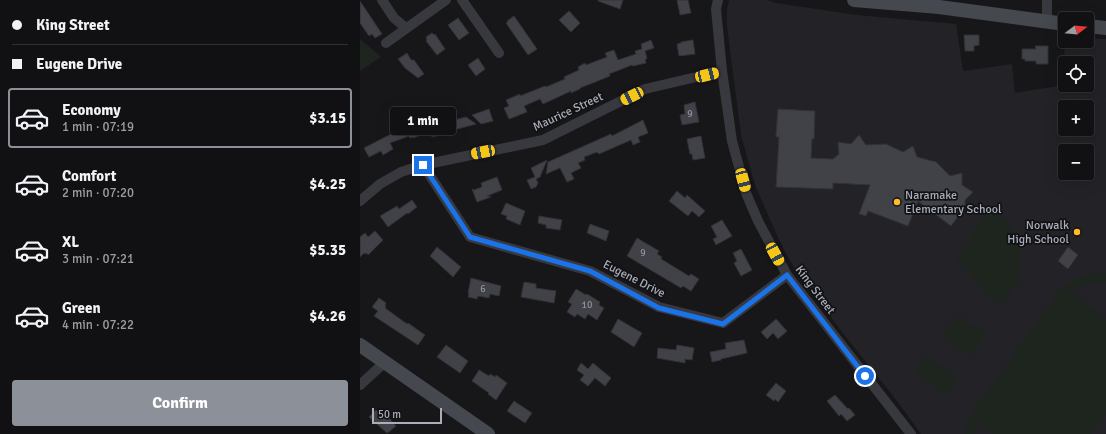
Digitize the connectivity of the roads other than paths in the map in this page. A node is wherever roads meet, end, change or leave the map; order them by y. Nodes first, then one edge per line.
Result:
1 (382, 0) edge
2 (446, 0) edge
3 (462, 0) edge
4 (718, 0) edge
5 (854, 0) edge
6 (1047, 0) edge
7 (1047, 23) junction
8 (1058, 24) edge
9 (1094, 27) edge
10 (406, 28) junction
11 (1106, 28) edge
12 (386, 43) dead end
13 (499, 53) dead end
14 (722, 71) junction
15 (423, 165) junction
16 (360, 201) edge
17 (787, 275) junction
18 (360, 345) edge
19 (385, 362) junction
20 (360, 384) edge
21 (488, 434) edge
22 (911, 434) edge

1 - 10 street
2 - 10 street
3 - 13 street
4 - 14 street, King Street
5 - 7 main road
6 - 7 street
7 - 8 main road
9 - 11 main road
10 - 12 street
14 - 15 street, Maurice Street
14 - 17 street, King Street
15 - 16 street, Maurice Street
15 - 17 street, Eugene Drive
17 - 22 street, King Street
18 - 19 main road
19 - 20 street
19 - 21 main road

